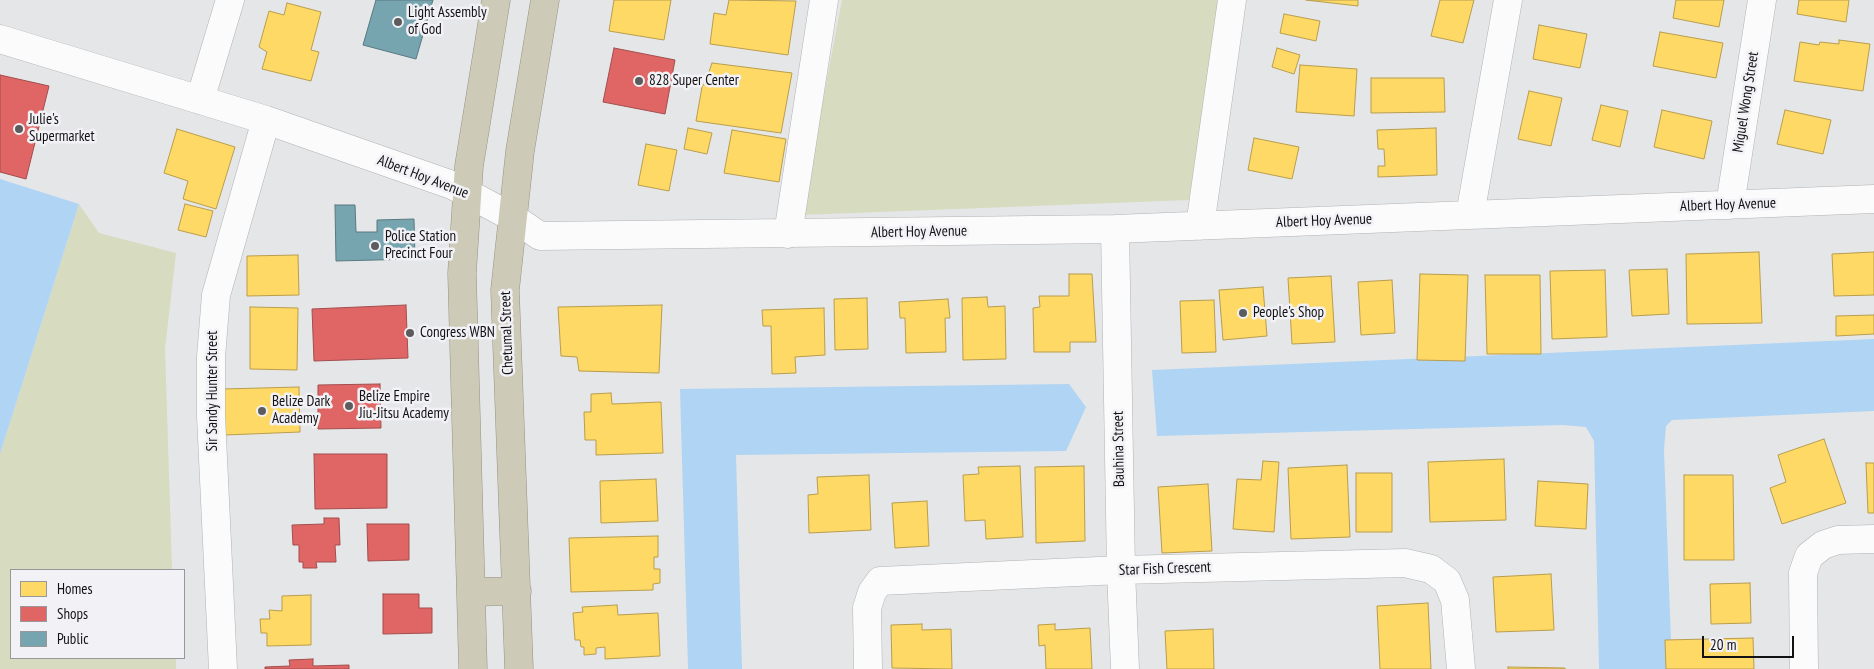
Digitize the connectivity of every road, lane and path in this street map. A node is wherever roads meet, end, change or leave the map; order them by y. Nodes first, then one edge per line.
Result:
1 (230, 0) edge
2 (496, 0) edge
3 (545, 0) edge
4 (824, 0) edge
5 (1232, 0) edge
6 (1508, 0) edge
7 (1762, 0) edge
8 (0, 39) edge
9 (200, 100) junction
10 (266, 120) junction
11 (468, 194) junction
12 (1874, 200) edge
13 (1730, 205) junction
14 (1470, 215) junction
15 (512, 217) junction
16 (1200, 226) junction
17 (1115, 229) junction
18 (788, 234) junction
19 (1874, 539) edge
20 (1121, 570) junction
21 (517, 590) junction
22 (471, 592) junction
23 (223, 669) edge
24 (473, 669) edge
25 (519, 669) edge
26 (868, 669) edge
27 (1125, 669) edge
28 (1461, 669) edge
29 (1804, 669) edge

1 - 9 street
2 - 11 highway
3 - 15 highway, Chetumal Street
4 - 18 street
5 - 16 street
6 - 14 street
7 - 13 street, Miguel Wong Street
8 - 9 street, Albert Hoy Avenue
9 - 10 street, Albert Hoy Avenue
10 - 11 street, Albert Hoy Avenue
10 - 23 street, Sir Sandy Hunter Street
11 - 15 street, Albert Hoy Avenue
11 - 22 highway
12 - 13 street, Albert Hoy Avenue
13 - 14 street, Albert Hoy Avenue
14 - 16 street, Albert Hoy Avenue
15 - 18 street, Albert Hoy Avenue
15 - 21 highway, Chetumal Street
16 - 17 street, Albert Hoy Avenue
17 - 18 street, Albert Hoy Avenue
17 - 20 street, Bauhina Street
19 - 29 street
20 - 26 street, Star Fish Crescent
20 - 27 street, Bauhina Street
20 - 28 street, Star Fish Crescent
21 - 22 highway
21 - 25 highway, Chetumal Street
22 - 24 highway

